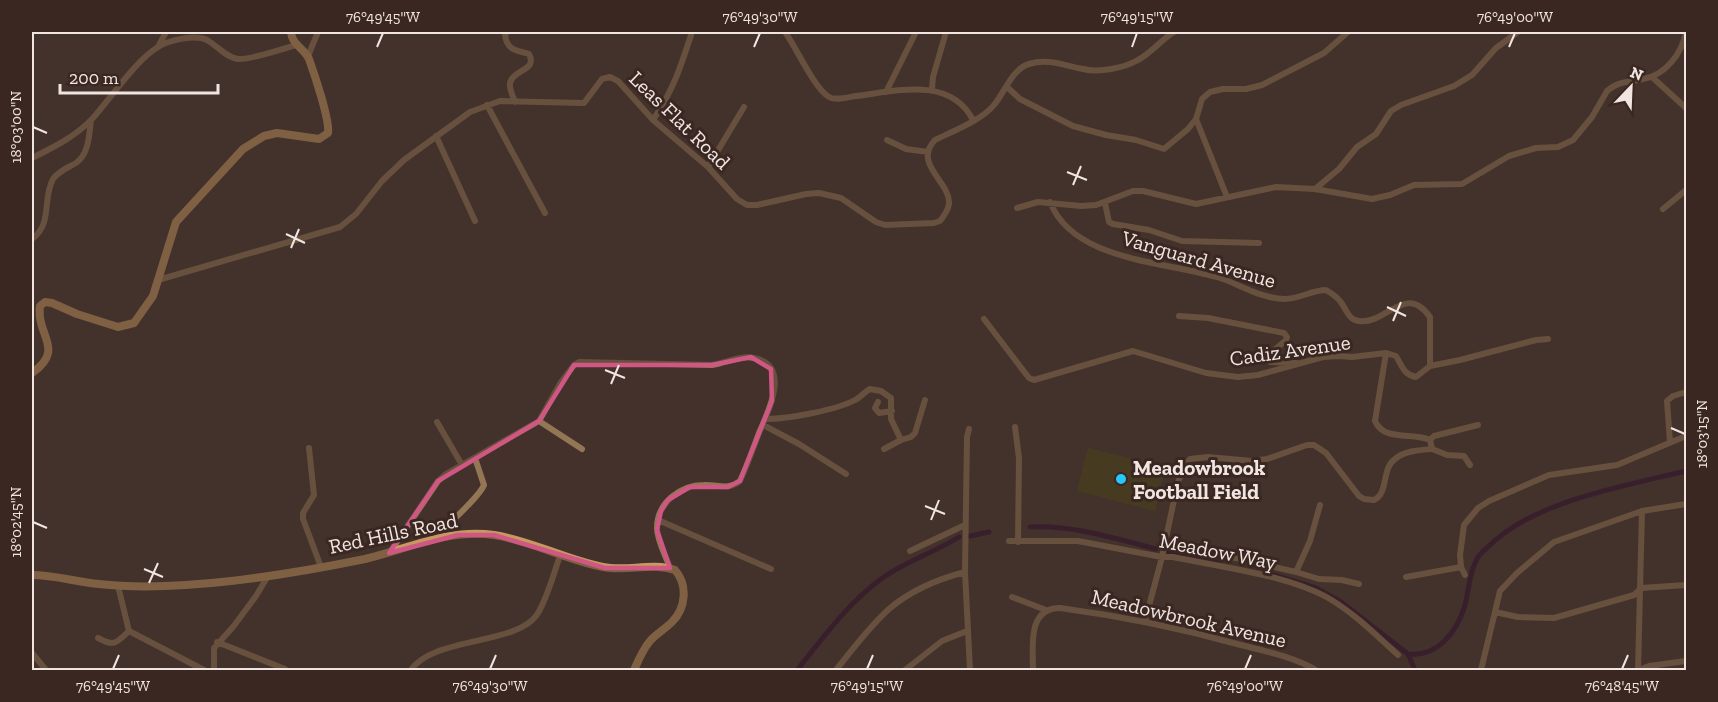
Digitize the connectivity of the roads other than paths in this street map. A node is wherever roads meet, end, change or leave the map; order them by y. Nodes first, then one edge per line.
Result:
1 (166, 32) edge
2 (291, 32) edge
3 (318, 32) edge
4 (507, 32) edge
5 (692, 32) edge
6 (785, 32) edge
7 (916, 32) edge
8 (946, 32) edge
9 (1174, 32) edge
10 (1348, 32) edge
11 (1518, 32) edge
12 (1686, 32) edge
13 (296, 45) junction
14 (159, 47) junction
15 (308, 56) junction
16 (1652, 77) junction
17 (1007, 87) junction
18 (932, 89) junction
19 (886, 92) junction
20 (515, 102) junction
21 (487, 105) junction
22 (744, 107) dead end
23 (1686, 108) edge
24 (1196, 119) junction
25 (91, 120) junction
26 (653, 120) junction
27 (973, 120) junction
28 (436, 136) junction
29 (887, 140) dead end
30 (928, 152) junction
31 (32, 158) edge
32 (708, 167) junction
33 (1315, 189) junction
34 (1686, 190) edge
35 (1227, 197) junction
36 (1050, 202) junction
37 (1105, 203) junction
38 (1017, 208) dead end
39 (1663, 209) dead end
40 (545, 213) dead end
41 (475, 221) dead end
42 (32, 239) edge
43 (1259, 243) dead end
44 (158, 280) junction
45 (1179, 316) dead end
46 (984, 320) dead end
47 (1548, 339) dead end
48 (1386, 354) junction
49 (1304, 363) junction
50 (1430, 366) junction
51 (32, 373) edge
52 (1686, 392) edge
53 (925, 400) dead end
54 (879, 402) dead end
55 (892, 411) junction
56 (539, 421) junction
57 (437, 422) dead end
58 (764, 422) junction
59 (1478, 425) dead end
60 (1015, 427) dead end
61 (969, 429) dead end
62 (1686, 436) edge
63 (901, 440) junction
64 (1430, 440) junction
65 (1670, 442) junction
66 (309, 448) dead end
67 (884, 449) dead end
68 (1432, 449) junction
69 (582, 450) dead end
70 (475, 458) junction
71 (462, 465) junction
72 (1470, 465) dead end
73 (846, 474) dead end
74 (1686, 504) edge
75 (1320, 505) dead end
76 (1642, 511) junction
77 (658, 520) junction
78 (449, 525) dead end
79 (965, 525) junction
80 (1009, 541) dead end
81 (1018, 542) junction
82 (1166, 542) junction
83 (910, 551) dead end
84 (389, 553) junction
85 (560, 556) junction
86 (1162, 556) junction
87 (321, 567) junction
88 (1461, 567) junction
89 (670, 568) junction
90 (771, 569) dead end
91 (965, 572) junction
92 (1296, 572) junction
93 (32, 575) edge
94 (1465, 575) dead end
95 (268, 576) junction
96 (1406, 577) dead end
97 (1359, 584) dead end
98 (1686, 585) edge
99 (118, 586) junction
100 (1641, 588) junction
101 (1012, 597) dead end
102 (1046, 610) junction
103 (1495, 612) junction
104 (1145, 621) junction
105 (129, 631) junction
106 (967, 631) junction
107 (98, 638) dead end
108 (217, 642) junction
109 (32, 653) edge
110 (1398, 655) dead end
111 (1686, 661) edge
112 (285, 669) dead end
113 (46, 670) edge
114 (204, 670) edge
115 (214, 670) edge
116 (411, 670) edge
117 (634, 670) edge
118 (836, 670) edge
119 (905, 670) edge
120 (970, 670) edge
121 (1033, 670) edge
122 (1316, 670) edge
123 (1481, 670) edge
124 (1639, 670) edge

1 - 14 street
2 - 13 main road
3 - 15 street
4 - 20 street
5 - 26 street
6 - 19 street
7 - 19 street
8 - 18 street
9 - 17 street
10 - 24 street
11 - 33 street
12 - 16 street
13 - 14 street
13 - 15 main road
14 - 25 street
15 - 44 main road
16 - 23 street
16 - 33 street
17 - 24 street
17 - 27 street
18 - 19 street
18 - 27 street
20 - 21 street, Leas Flat Road
20 - 26 street, Leas Flat Road
21 - 28 street, Leas Flat Road
21 - 40 street
22 - 32 street
24 - 35 street
25 - 31 street
25 - 42 street
26 - 32 street, Leas Flat Road
27 - 30 street
28 - 41 street
28 - 44 street, Leas Flat Road
29 - 30 street
30 - 32 street, Leas Flat Road
33 - 35 street
34 - 39 street
35 - 37 street
36 - 37 street
36 - 38 street
36 - 50 street, Vanguard Avenue
37 - 43 street
44 - 51 main road
45 - 49 street
46 - 49 street, Cadiz Avenue
47 - 50 street
48 - 49 street, Cadiz Avenue
48 - 50 street
48 - 64 street
52 - 65 street
53 - 63 street
54 - 55 street
55 - 58 street
55 - 63 street
56 - 58 street
56 - 69 street
56 - 70 street
57 - 71 street
58 - 73 street
58 - 77 street
59 - 64 street
60 - 81 street
61 - 79 street
62 - 65 street
63 - 67 street
64 - 68 street
65 - 88 street
66 - 87 street
68 - 72 street
68 - 82 street
70 - 71 street
70 - 78 street
71 - 84 street
74 - 76 street
75 - 92 street
76 - 100 street
76 - 103 street
77 - 89 street
77 - 90 street
79 - 83 street
79 - 91 street
80 - 81 street, Meadow Way
81 - 86 street, Meadow Way
82 - 86 street
82 - 92 street
84 - 85 main road, Red Hills Road
84 - 87 main road, Red Hills Road
85 - 89 main road, Red Hills Road
85 - 116 street
86 - 104 street
86 - 110 street, Meadow Way
87 - 95 main road, Red Hills Road
88 - 94 street
88 - 96 street
89 - 117 main road
91 - 106 street
91 - 118 street
92 - 97 street
93 - 99 main road, Red Hills Road
95 - 99 main road, Red Hills Road
95 - 108 street
98 - 100 street
99 - 105 street
100 - 103 street
100 - 124 street
101 - 102 street
102 - 104 street, Meadowbrook Avenue
102 - 121 street
103 - 123 street
104 - 122 street, Meadowbrook Avenue
105 - 107 street
105 - 114 street
106 - 119 street
106 - 120 street
108 - 112 street
108 - 115 street
109 - 113 street
111 - 124 street

